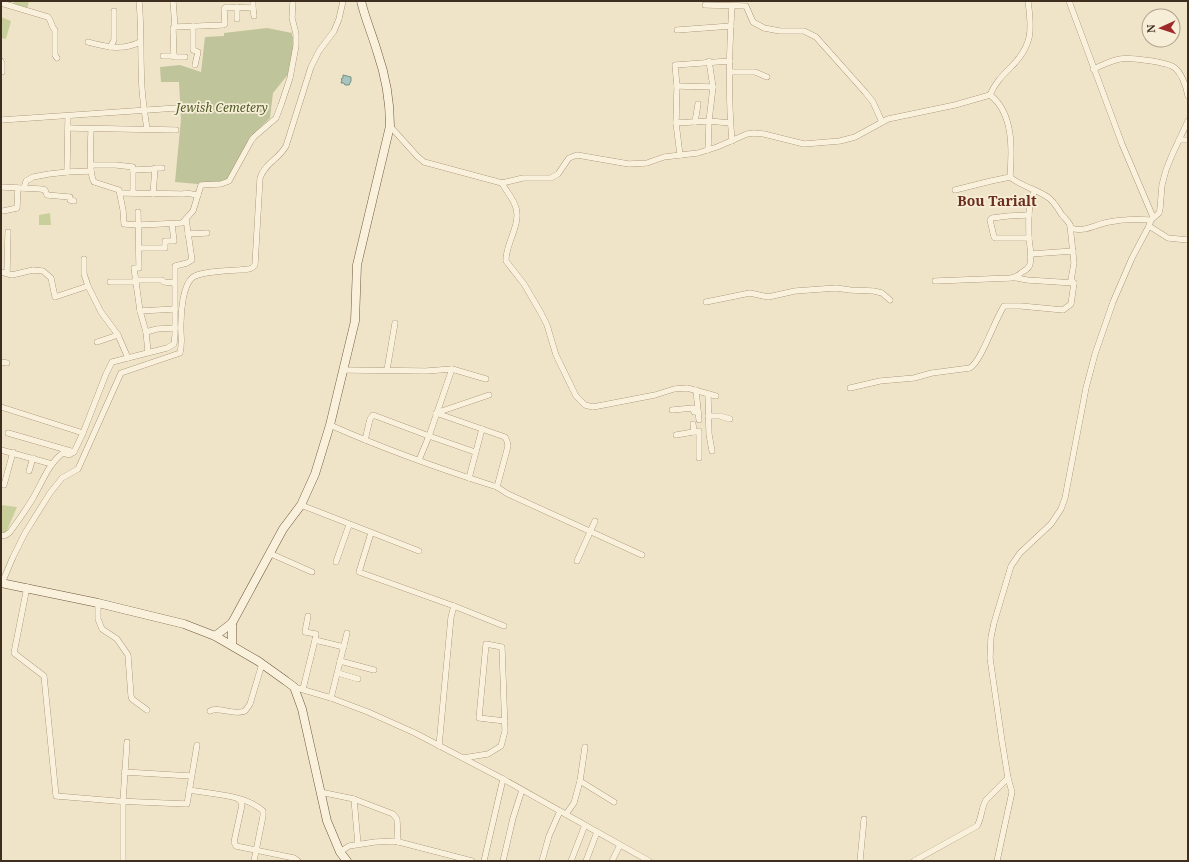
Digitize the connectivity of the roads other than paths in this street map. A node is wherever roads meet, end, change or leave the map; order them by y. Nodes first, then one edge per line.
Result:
1 (139, 1) edge
2 (174, 1) edge
3 (253, 1) edge
4 (293, 1) edge
5 (343, 1) edge
6 (361, 1) edge
7 (1028, 1) edge
8 (1069, 1) edge
9 (1, 3) edge
10 (705, 5) dead end
11 (732, 6) junction
12 (237, 8) junction
13 (253, 8) junction
14 (114, 11) dead end
15 (254, 16) dead end
16 (238, 19) dead end
17 (192, 26) junction
18 (731, 26) junction
19 (175, 27) junction
20 (677, 30) dead end
21 (88, 42) dead end
22 (140, 42) junction
23 (110, 47) junction
24 (163, 56) dead end
25 (174, 56) junction
26 (185, 57) dead end
27 (58, 58) dead end
28 (1, 61) edge
29 (709, 61) junction
30 (730, 61) junction
31 (195, 65) dead end
32 (1093, 69) junction
33 (2, 72) dead end
34 (730, 72) junction
35 (767, 76) dead end
36 (677, 86) junction
37 (714, 87) junction
38 (1188, 92) edge
39 (990, 95) junction
40 (698, 104) dead end
41 (177, 108) dead end
42 (145, 111) junction
43 (68, 116) junction
44 (1, 120) edge
45 (709, 121) junction
46 (1188, 121) edge
47 (676, 122) junction
48 (695, 122) junction
49 (882, 122) junction
50 (730, 123) junction
51 (390, 126) junction
52 (68, 128) junction
53 (91, 129) junction
54 (147, 129) junction
55 (176, 130) dead end
56 (1179, 140) junction
57 (1188, 140) edge
58 (732, 141) junction
59 (708, 150) junction
60 (680, 156) junction
61 (91, 168) junction
62 (162, 168) dead end
63 (154, 169) junction
64 (133, 170) junction
65 (67, 172) junction
66 (1010, 177) junction
67 (502, 183) junction
68 (1, 187) edge
69 (21, 188) junction
70 (956, 190) dead end
71 (1035, 191) junction
72 (120, 193) junction
73 (133, 193) junction
74 (154, 194) junction
75 (198, 195) junction
76 (74, 201) dead end
77 (3, 211) dead end
78 (138, 212) dead end
79 (1029, 215) junction
80 (1152, 218) junction
81 (186, 219) junction
82 (1070, 223) junction
83 (172, 224) junction
84 (139, 226) junction
85 (1149, 226) junction
86 (8, 232) dead end
87 (207, 233) dead end
88 (188, 234) junction
89 (1029, 238) junction
90 (1188, 240) edge
91 (139, 248) junction
92 (1073, 251) junction
93 (1031, 254) junction
94 (84, 259) dead end
95 (4, 273) edge
96 (1018, 276) junction
97 (135, 281) junction
98 (935, 281) dead end
99 (110, 282) dead end
100 (174, 283) junction
101 (1074, 283) junction
102 (88, 286) junction
103 (890, 300) dead end
104 (706, 302) dead end
105 (174, 308) junction
106 (140, 311) junction
107 (395, 323) dead end
108 (175, 328) junction
109 (146, 332) junction
110 (118, 335) junction
111 (97, 342) dead end
112 (148, 352) junction
113 (128, 358) junction
114 (452, 369) junction
115 (344, 370) junction
116 (387, 370) junction
117 (486, 380) dead end
118 (850, 388) dead end
119 (696, 390) junction
120 (708, 394) junction
121 (488, 395) dead end
122 (716, 396) dead end
123 (1, 407) edge
124 (672, 410) dead end
125 (698, 412) junction
126 (436, 413) junction
127 (708, 416) junction
128 (730, 419) dead end
129 (699, 420) dead end
130 (693, 424) dead end
131 (330, 425) junction
132 (482, 429) junction
133 (694, 432) junction
134 (8, 433) dead end
135 (84, 433) junction
136 (676, 435) dead end
137 (429, 436) junction
138 (365, 440) junction
139 (1, 450) edge
140 (712, 451) dead end
141 (13, 452) junction
142 (74, 452) junction
143 (475, 452) junction
144 (33, 458) junction
145 (699, 458) dead end
146 (419, 460) junction
147 (52, 464) junction
148 (29, 471) dead end
149 (469, 478) junction
150 (4, 485) dead end
151 (497, 487) junction
152 (301, 505) junction
153 (595, 521) dead end
154 (349, 525) junction
155 (590, 532) junction
156 (371, 533) junction
157 (1, 536) edge
158 (419, 551) dead end
159 (269, 553) junction
160 (642, 555) dead end
161 (577, 561) dead end
162 (336, 562) dead end
163 (312, 572) dead end
164 (2, 583) edge
165 (26, 587) junction
166 (98, 603) junction
167 (454, 606) junction
168 (308, 616) dead end
169 (232, 623) junction
170 (504, 626) dead end
171 (347, 633) dead end
172 (215, 636) junction
173 (315, 640) junction
174 (232, 645) junction
175 (344, 647) junction
176 (340, 661) junction
177 (262, 664) junction
178 (374, 670) dead end
179 (338, 672) junction
180 (358, 678) dead end
181 (294, 687) junction
182 (303, 689) junction
183 (331, 698) junction
184 (147, 710) dead end
185 (210, 711) dead end
186 (505, 721) junction
187 (126, 742) dead end
188 (197, 745) dead end
189 (439, 746) junction
190 (585, 747) dead end
191 (462, 758) junction
192 (124, 772) junction
193 (191, 776) junction
194 (1008, 778) junction
195 (503, 779) junction
196 (580, 781) junction
197 (189, 790) junction
198 (522, 790) junction
199 (320, 792) junction
200 (238, 798) junction
201 (354, 798) junction
202 (123, 801) junction
203 (614, 802) dead end
204 (560, 811) junction
205 (566, 814) junction
206 (864, 819) dead end
207 (585, 825) junction
208 (597, 832) junction
209 (398, 842) junction
210 (358, 844) junction
211 (620, 844) junction
212 (256, 851) junction
213 (340, 852) junction
214 (637, 854) junction
215 (279, 858) edge
216 (123, 861) edge
217 (254, 861) edge
218 (298, 861) edge
219 (347, 861) edge
220 (472, 861) edge
221 (484, 861) edge
222 (503, 861) edge
223 (542, 861) edge
224 (571, 861) edge
225 (586, 861) edge
226 (612, 861) edge
227 (634, 861) edge
228 (649, 861) edge
229 (860, 861) edge
230 (914, 861) edge
231 (997, 861) edge

1 - 22 street
2 - 19 street
3 - 13 street
4 - 75 street
5 - 164 street
6 - 51 main road
7 - 39 street
8 - 32 street
9 - 27 street
10 - 11 street
11 - 18 street
11 - 49 street
12 - 13 street
12 - 16 street
12 - 17 street
13 - 15 street
14 - 23 street
17 - 19 street
17 - 31 street
18 - 20 street
18 - 30 street
19 - 25 street
21 - 23 street
22 - 23 street
22 - 42 street
24 - 25 street
25 - 26 street
28 - 33 street
29 - 30 street
29 - 36 street
29 - 37 street
30 - 34 street
32 - 38 street
32 - 80 street
34 - 35 street
34 - 50 street
36 - 37 street
36 - 47 street
37 - 45 street
39 - 49 street
39 - 66 street
40 - 48 street
41 - 42 street
42 - 43 street
42 - 54 street
43 - 44 street
43 - 52 street
45 - 48 street
45 - 50 street
45 - 59 street
46 - 56 street
47 - 48 street
47 - 60 street
49 - 58 street
50 - 58 street
51 - 67 street
51 - 115 main road
52 - 53 street
52 - 65 street
53 - 54 street
53 - 61 street
54 - 55 street
56 - 57 street
56 - 80 street
58 - 59 street
59 - 60 street
60 - 67 street
61 - 64 street
61 - 65 street
61 - 72 street
62 - 63 street
63 - 64 street
63 - 74 street
64 - 73 street
65 - 69 street
66 - 70 street
66 - 71 street
67 - 119 street
68 - 69 street
69 - 76 street
69 - 77 street
71 - 79 street
71 - 82 street
72 - 73 street
72 - 84 street
73 - 74 street
74 - 75 street
75 - 81 street
78 - 84 street
79 - 89 street
79 - 89 street
80 - 82 street
80 - 85 street
81 - 83 street
81 - 88 street
82 - 92 street
83 - 84 street
83 - 91 street
84 - 91 street
85 - 90 street
85 - 194 street
86 - 95 street
87 - 88 street
88 - 100 street
89 - 93 street
91 - 97 street
92 - 93 street
92 - 101 street
93 - 96 street
94 - 102 street
95 - 102 street
96 - 98 street
96 - 101 street
97 - 99 street
97 - 100 street
97 - 106 street
100 - 105 street
101 - 118 street
102 - 110 street
103 - 104 street
105 - 106 street
105 - 108 street
106 - 109 street
107 - 116 street
108 - 109 street
108 - 112 street
109 - 112 street
110 - 111 street
110 - 113 street
112 - 113 street
113 - 135 street
114 - 116 street
114 - 117 street
114 - 126 street
115 - 116 street
115 - 131 main road
119 - 120 street
119 - 125 street
120 - 122 street
120 - 127 street
121 - 126 street
123 - 135 street
124 - 125 street
125 - 129 street
126 - 132 street
126 - 137 street
127 - 128 street
127 - 140 street
130 - 133 street
131 - 138 street
131 - 152 main road
132 - 143 street
132 - 151 street
133 - 136 street
133 - 145 street
134 - 142 street
135 - 142 street
137 - 138 street
137 - 143 street
137 - 146 street
138 - 146 street
139 - 141 street
141 - 144 street
141 - 150 street
142 - 147 street
143 - 149 street
144 - 147 street
144 - 148 street
146 - 149 street
147 - 157 street
149 - 151 street
151 - 155 street
152 - 154 street
152 - 159 main road
153 - 155 street
154 - 156 street
154 - 162 street
155 - 160 street
155 - 161 street
156 - 158 street
156 - 167 street
159 - 163 street
159 - 169 main road
164 - 165 main road
165 - 166 main road
165 - 202 street
166 - 172 main road
166 - 184 street
167 - 170 street
167 - 189 street
168 - 173 street
169 - 172 main road
169 - 174 main road
171 - 175 street
172 - 174 main road
173 - 175 street
173 - 182 street
174 - 177 main road
175 - 176 street
176 - 178 street
176 - 179 street
177 - 181 main road
177 - 185 street
179 - 180 street
179 - 183 street
181 - 182 street
181 - 199 main road
182 - 183 street
183 - 189 street
186 - 186 street
186 - 191 street
187 - 192 street
188 - 193 street
189 - 191 street
190 - 196 street
191 - 195 street
192 - 193 street
192 - 202 street
193 - 197 street
194 - 230 street
194 - 231 street
195 - 198 street
195 - 221 street
196 - 203 street
196 - 205 street
197 - 200 street
197 - 202 street
198 - 204 street
198 - 222 street
199 - 201 street
199 - 213 main road
200 - 212 street
200 - 212 street
201 - 209 street
201 - 210 street
202 - 216 street
204 - 205 street
204 - 223 street
205 - 207 street
206 - 229 street
207 - 208 street
207 - 224 street
208 - 211 street
208 - 225 street
209 - 210 street
209 - 220 street
210 - 213 street
211 - 214 street
211 - 226 street
212 - 215 street
212 - 217 street
213 - 219 main road
214 - 227 street
214 - 228 street
215 - 218 street

